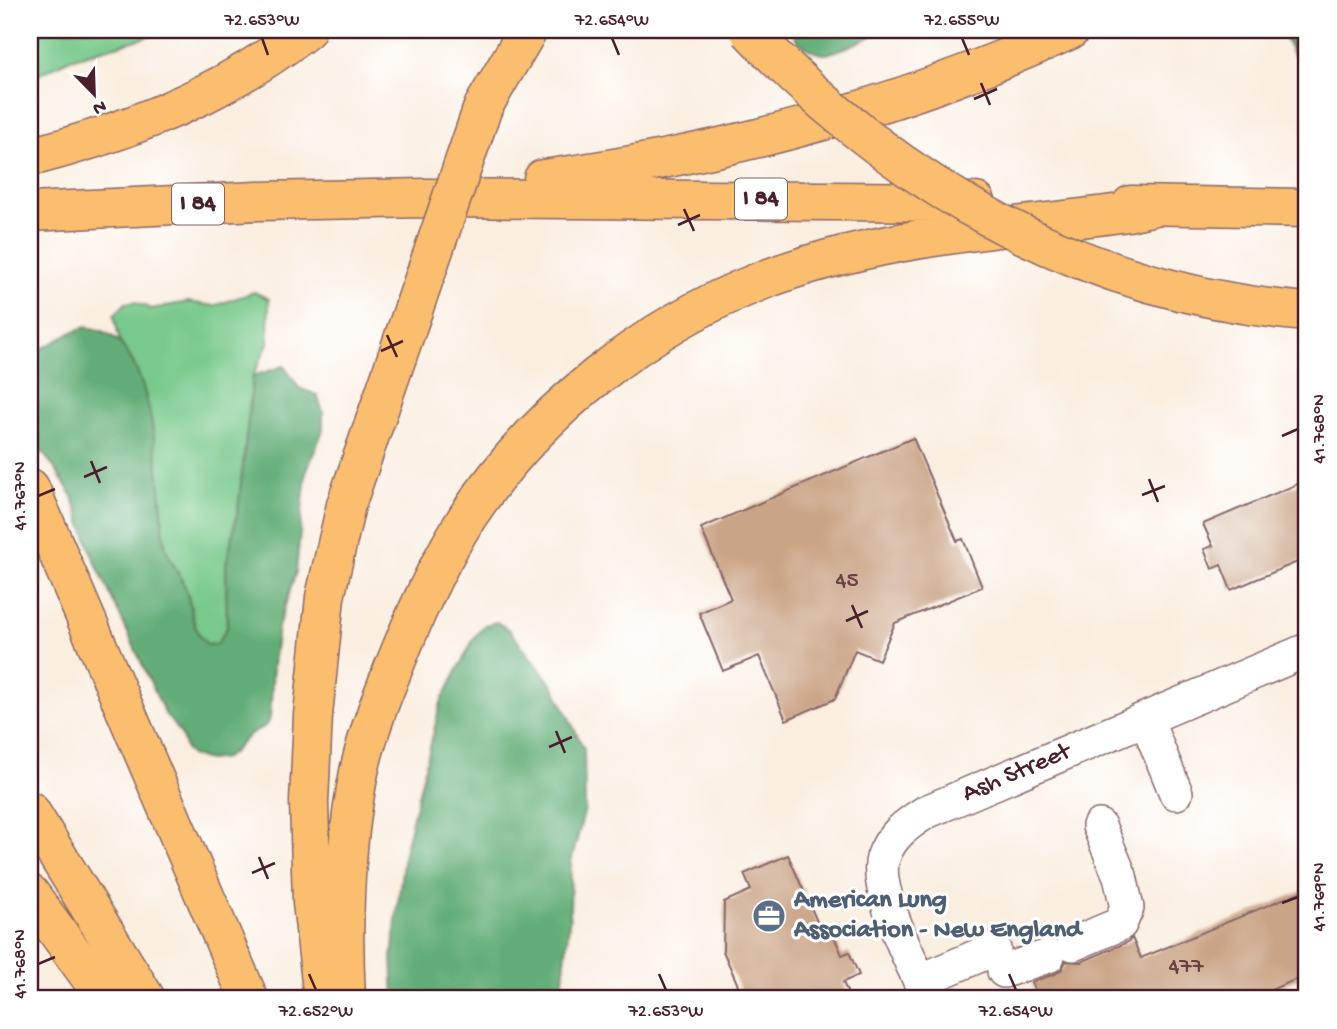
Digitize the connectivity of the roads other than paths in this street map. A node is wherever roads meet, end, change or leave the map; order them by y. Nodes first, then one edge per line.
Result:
1 (306, 30) edge
2 (508, 30) edge
3 (528, 30) edge
4 (749, 30) edge
5 (1070, 30) edge
6 (483, 107) junction
7 (30, 157) edge
8 (367, 198) junction
9 (1155, 206) junction
10 (1307, 208) edge
11 (30, 212) edge
12 (1307, 312) edge
13 (30, 488) edge
14 (1307, 650) edge
15 (1146, 719) junction
16 (1176, 793) dead end
17 (30, 811) edge
18 (1099, 826) dead end
19 (30, 894) edge
20 (924, 990) edge
21 (106, 999) edge
22 (146, 999) edge
23 (249, 999) edge
24 (323, 999) edge
25 (346, 999) edge

1 - 7 highway
2 - 6 highway
3 - 6 highway
4 - 12 highway, bridge
5 - 8 highway
6 - 24 highway, bridge
8 - 9 highway, I 84
8 - 11 highway, I 84
9 - 10 highway, I 84
9 - 25 highway
13 - 23 highway
14 - 15 street, Ash Street
15 - 16 street
15 - 20 street, Ash Street
17 - 22 highway
18 - 20 street
19 - 21 highway

